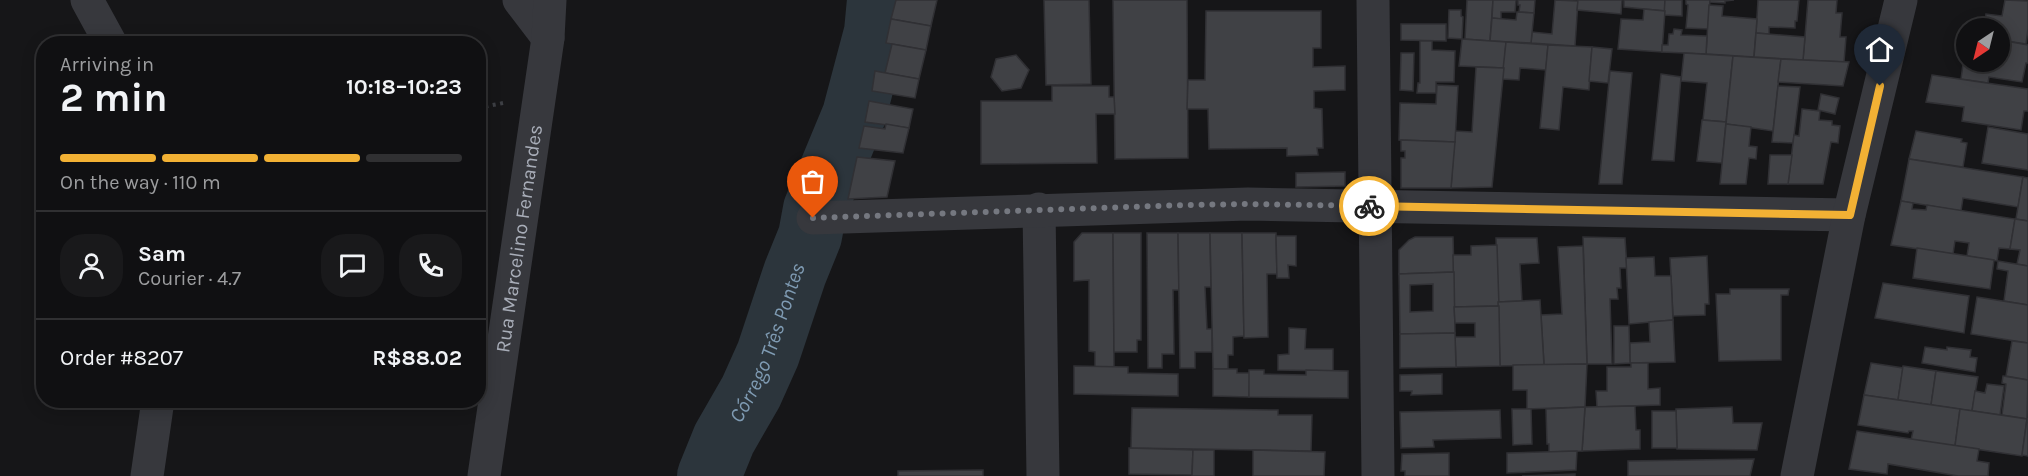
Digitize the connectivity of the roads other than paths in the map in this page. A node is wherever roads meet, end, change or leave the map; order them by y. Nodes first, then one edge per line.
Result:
1 (87, 0) edge
2 (519, 0) edge
3 (550, 0) edge
4 (1373, 0) edge
5 (1901, 0) edge
6 (107, 36) edge
7 (548, 38) junction
8 (1375, 206) junction
9 (1039, 209) junction
10 (1850, 215) junction
11 (813, 218) dead end
12 (157, 408) edge
13 (147, 476) edge
14 (484, 476) edge
15 (1043, 476) edge
16 (1378, 476) edge
17 (1797, 476) edge

1 - 6 street
2 - 7 street
3 - 7 street, Rua Marcelino Fernandes
4 - 8 street
5 - 10 street
7 - 14 street, Rua Marcelino Fernandes
8 - 9 street
8 - 10 street
8 - 16 street
9 - 11 street
9 - 15 street
10 - 17 street
12 - 13 street

